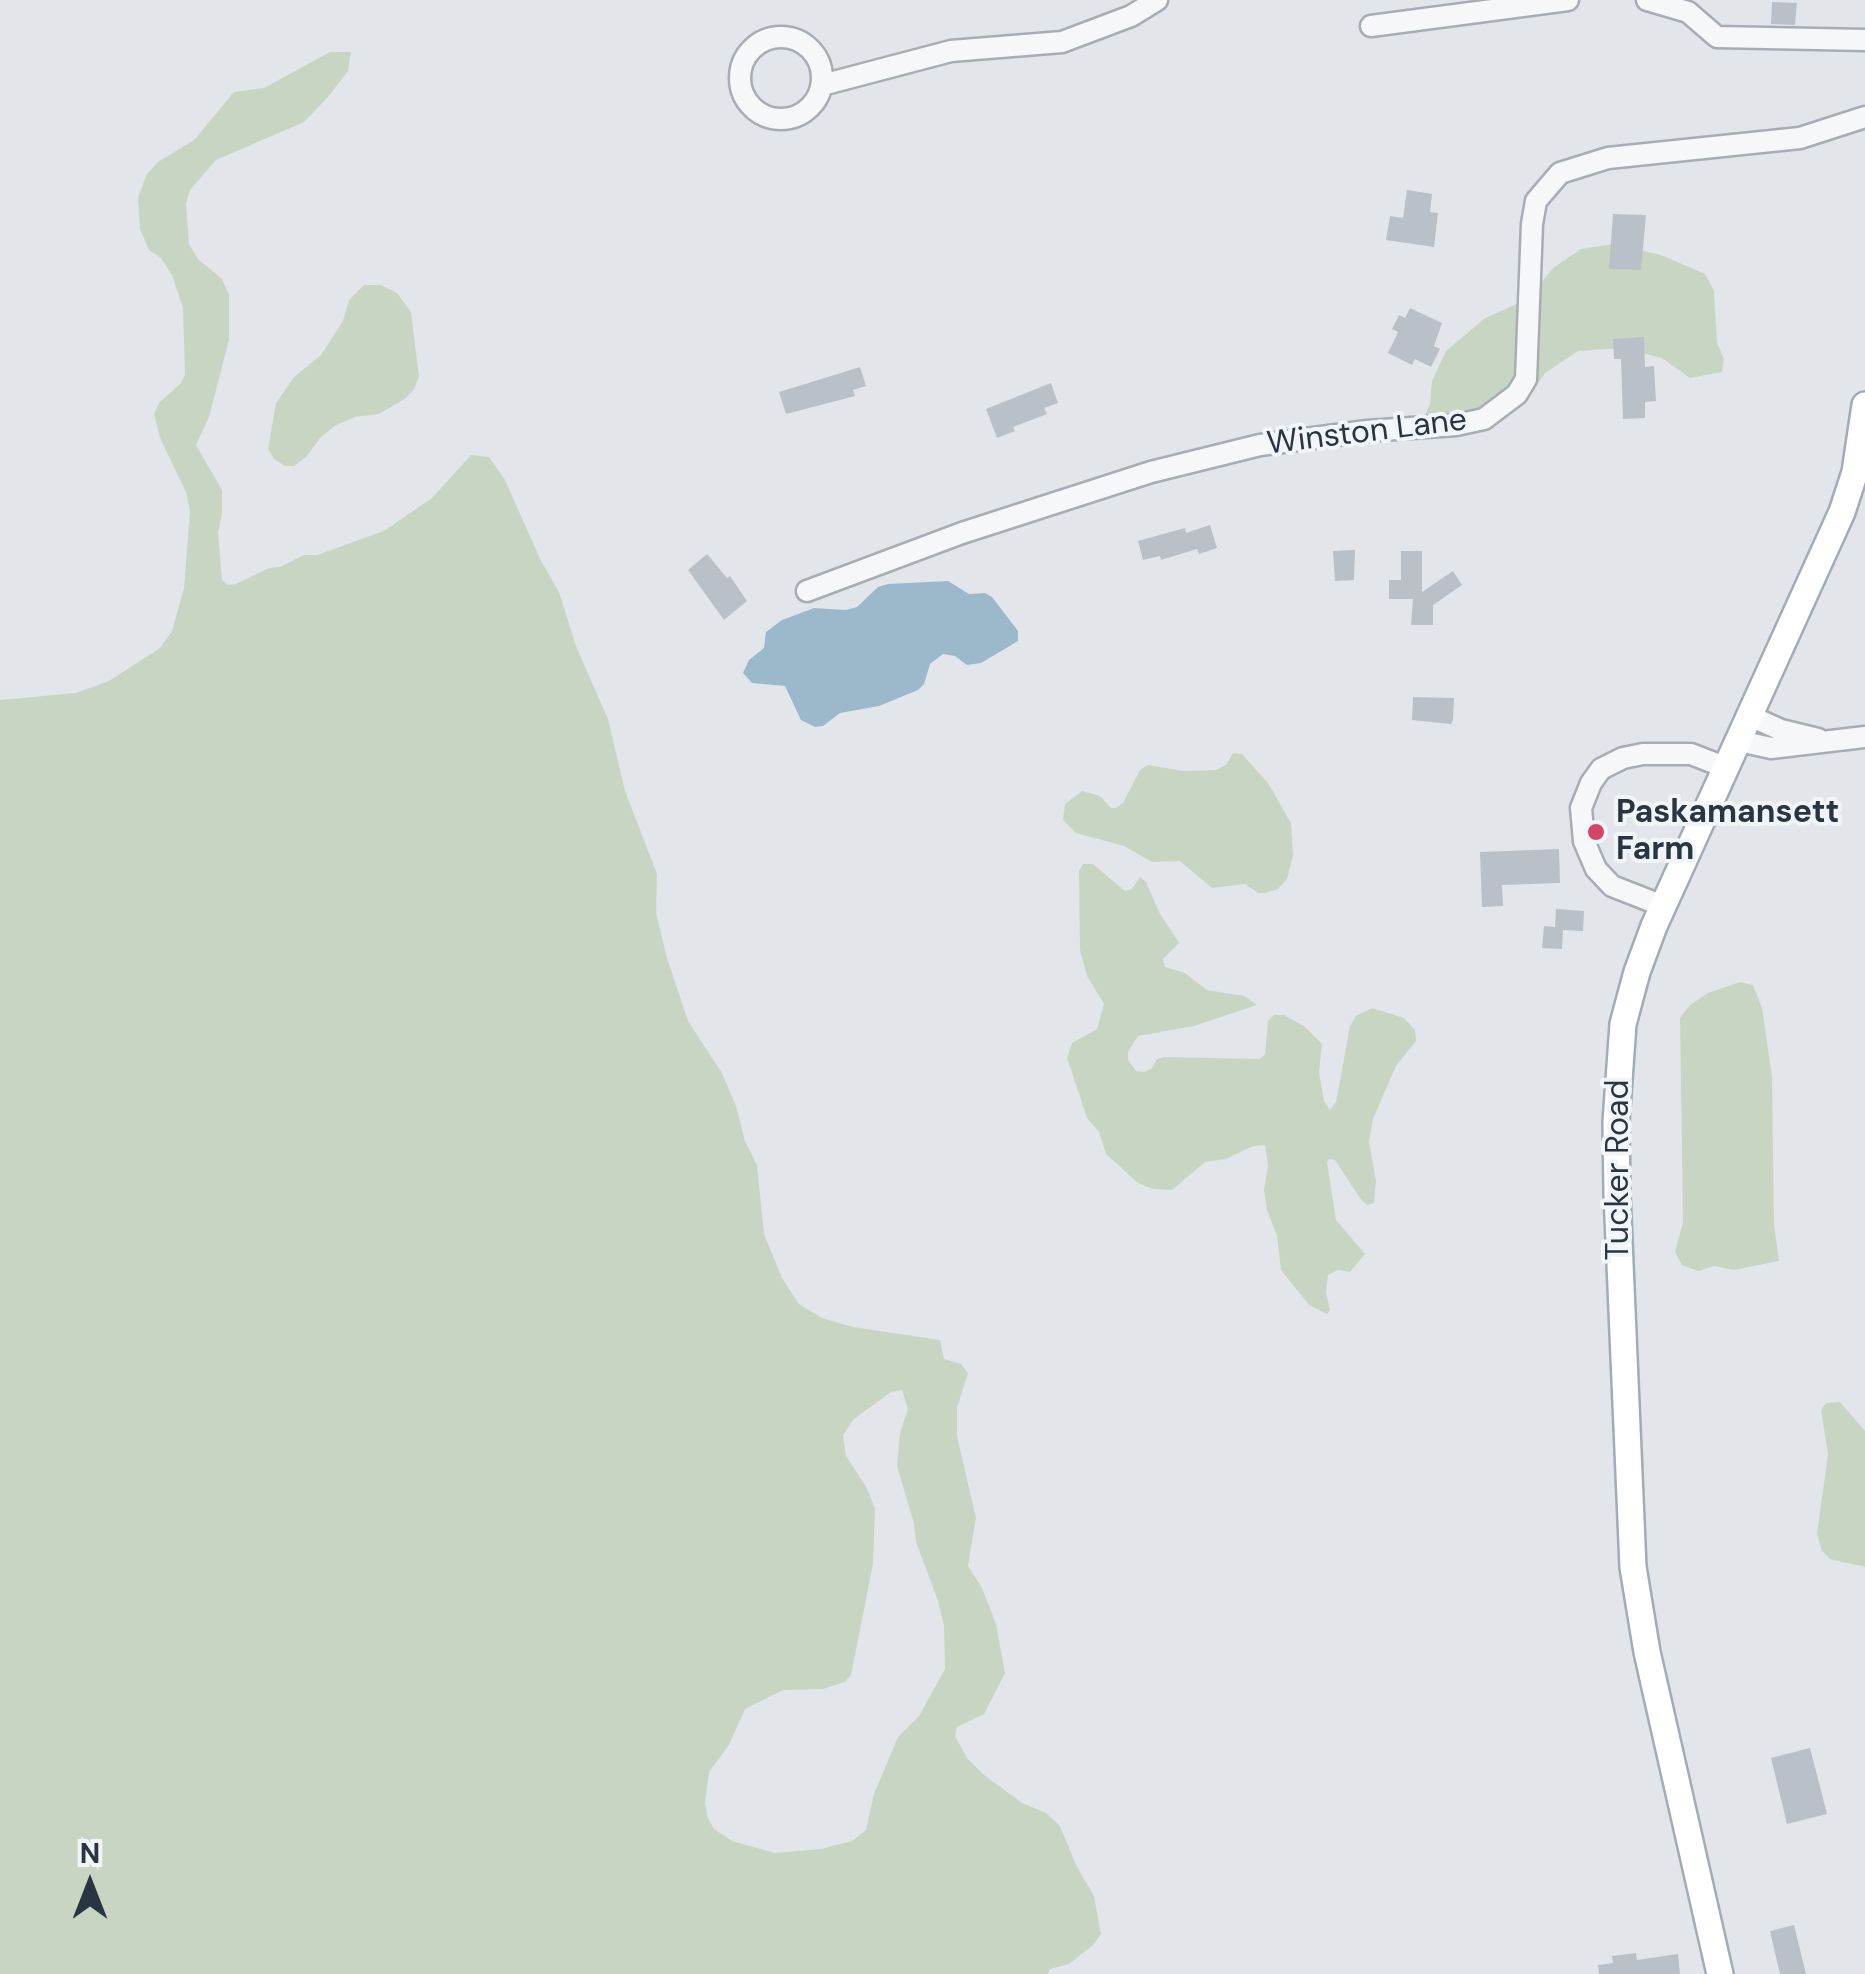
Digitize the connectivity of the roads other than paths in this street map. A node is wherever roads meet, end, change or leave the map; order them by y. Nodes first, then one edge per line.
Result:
1 (1157, 0) edge
2 (1568, 0) edge
3 (1647, 0) edge
4 (1371, 26) dead end
5 (1865, 40) edge
6 (822, 85) junction
7 (1865, 118) edge
8 (1865, 405) edge
9 (1857, 492) edge
10 (807, 590) dead end
11 (1750, 716) junction
12 (1865, 737) edge
13 (1825, 740) junction
14 (1739, 741) junction
15 (1727, 768) junction
16 (1664, 906) junction
17 (1720, 1974) edge

1 - 6 street
2 - 4 street
3 - 5 street
6 - 6 street
7 - 10 street, Winston Lane
8 - 9 main road, Tucker Road
9 - 11 main road, Tucker Road
11 - 13 street
11 - 14 main road, Tucker Road
12 - 13 street
13 - 14 street
14 - 15 main road, Tucker Road
15 - 16 main road, Tucker Road
15 - 16 street
16 - 17 main road, Tucker Road

